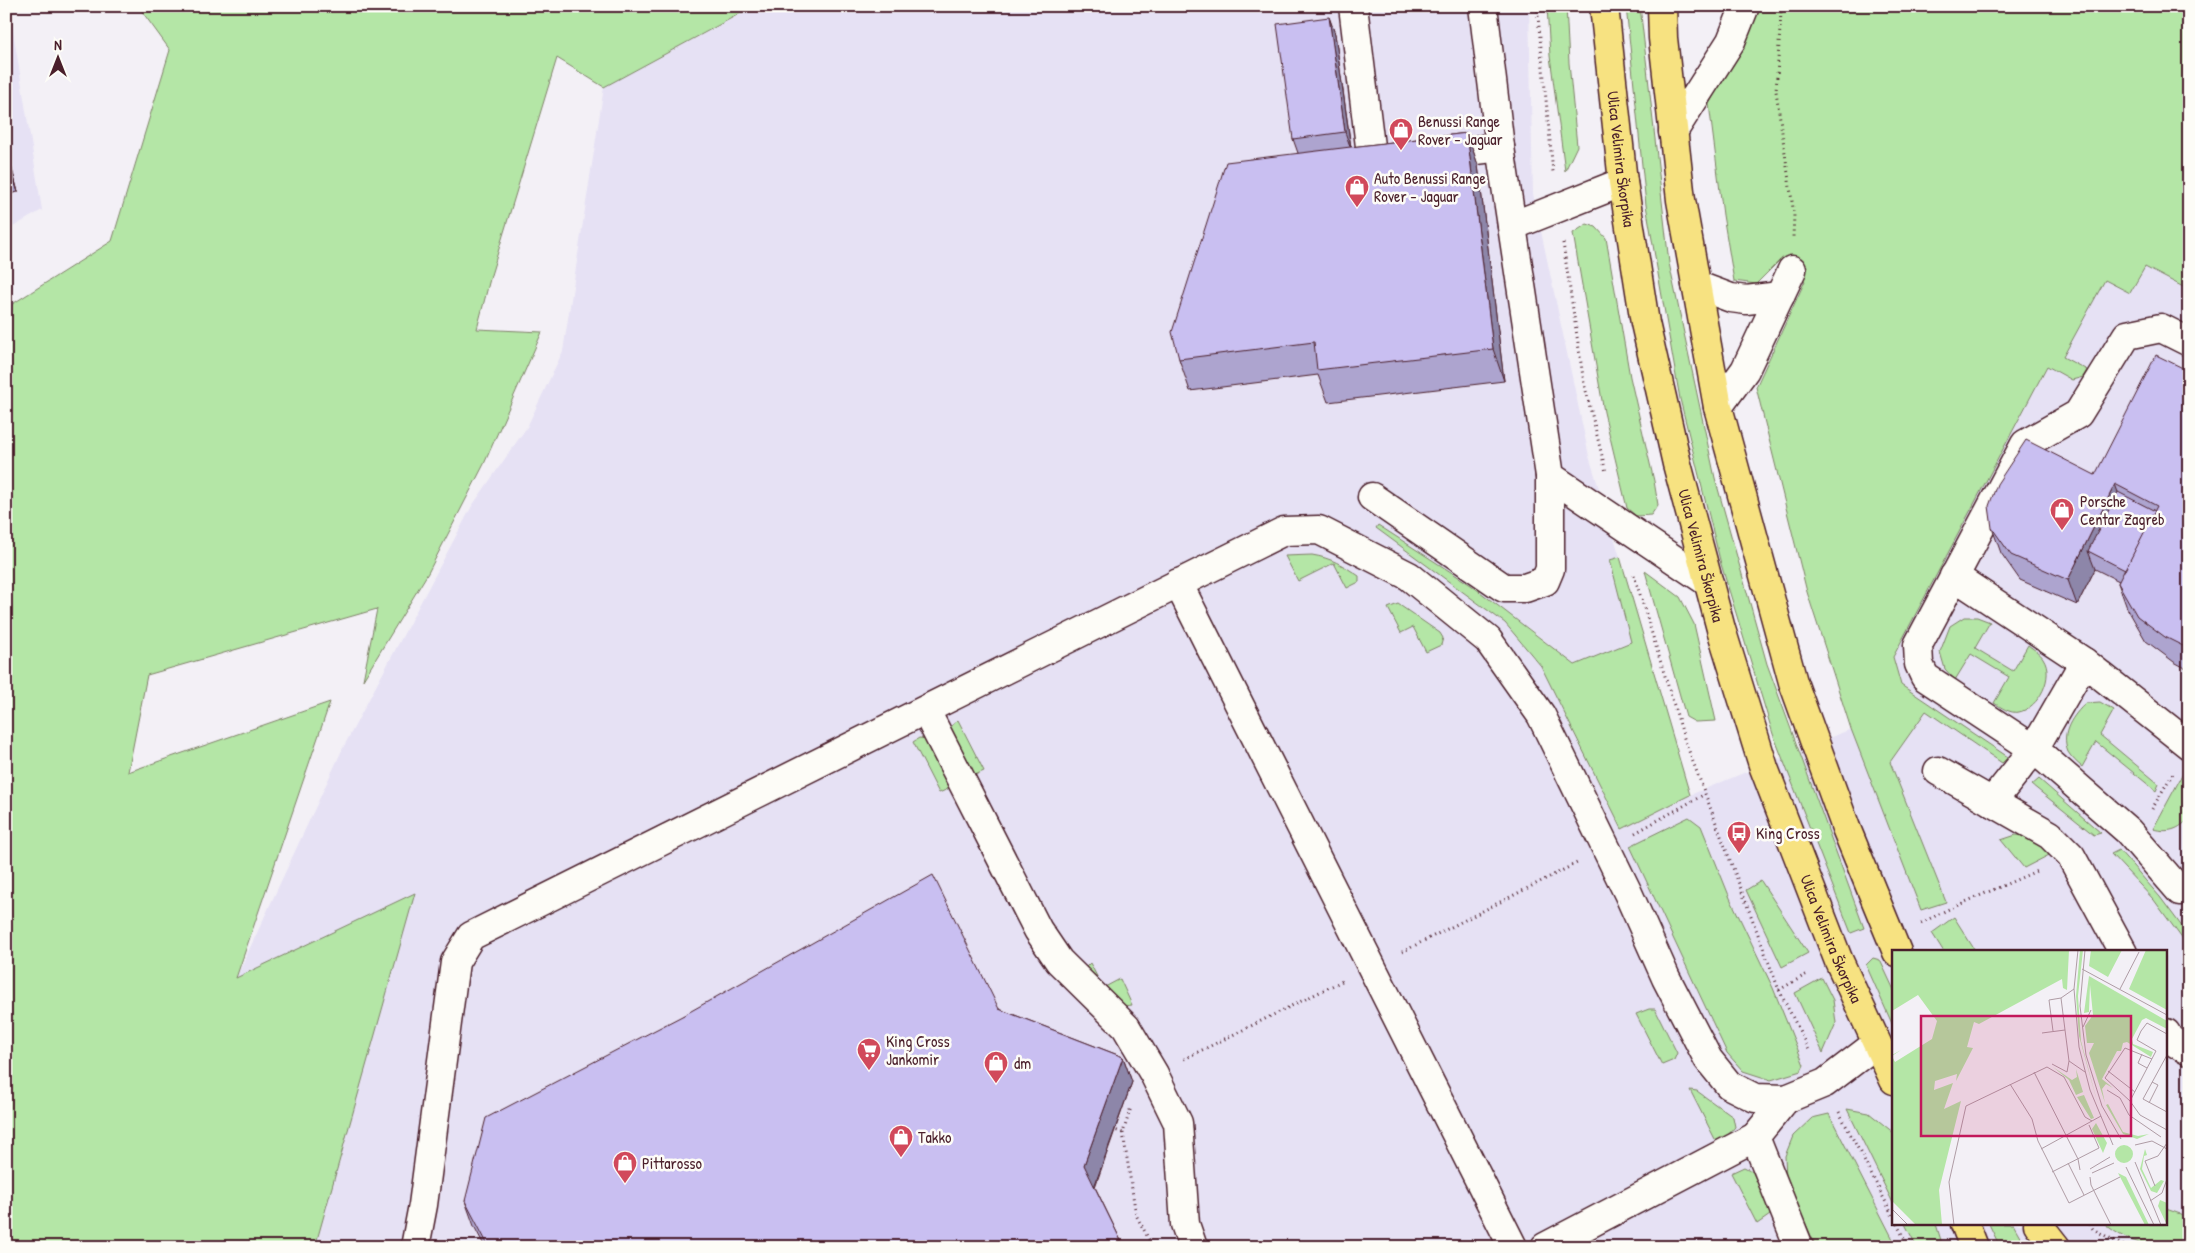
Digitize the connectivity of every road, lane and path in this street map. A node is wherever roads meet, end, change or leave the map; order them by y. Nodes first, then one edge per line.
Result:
1 (1353, 6) edge
2 (1483, 6) edge
3 (1537, 6) edge
4 (1604, 6) edge
5 (1662, 6) edge
6 (1746, 6) edge
7 (1781, 6) edge
8 (1673, 132) junction
9 (1500, 147) junction
10 (1372, 163) junction
11 (1343, 166) edge
12 (1554, 182) dead end
13 (1623, 182) junction
14 (1512, 226) junction
15 (1563, 242) dead end
16 (1792, 270) joint
17 (1696, 285) junction
18 (1780, 296) junction
19 (2189, 342) edge
20 (1718, 407) junction
21 (1550, 476) junction
22 (1608, 478) dead end
23 (1372, 497) dead end
24 (1634, 573) dead end
25 (1954, 576) junction
26 (1178, 583) junction
27 (1709, 583) junction
28 (2084, 662) junction
29 (926, 711) junction
30 (2189, 745) edge
31 (2034, 749) junction
32 (2175, 770) dead end
33 (1938, 771) dead end
34 (1705, 794) junction
35 (1992, 802) junction
36 (2148, 816) dead end
37 (1635, 833) dead end
38 (2071, 856) junction
39 (2186, 890) edge
40 (1916, 925) dead end
41 (1896, 950) edge
42 (2122, 950) edge
43 (1811, 972) dead end
44 (1779, 990) junction
45 (2168, 1037) edge
46 (1876, 1044) junction
47 (2189, 1052) edge
48 (1814, 1060) dead end
49 (1892, 1076) edge
50 (1134, 1098) dead end
51 (1786, 1099) junction
52 (1838, 1109) dead end
53 (1106, 1126) edge
54 (1123, 1133) junction
55 (1755, 1137) junction
56 (1892, 1214) edge
57 (1898, 1226) edge
58 (1966, 1226) edge
59 (2040, 1226) edge
60 (2091, 1226) edge
61 (415, 1247) edge
62 (1152, 1247) edge
63 (1193, 1247) edge
64 (1513, 1247) edge
65 (1545, 1247) edge
66 (1799, 1247) edge
67 (1908, 1247) edge
68 (1974, 1247) edge
69 (2056, 1247) edge
70 (2126, 1247) edge

1 - 10 lane
2 - 9 lane
3 - 12 path
4 - 13 main road, Ulica Velimira Škorpika
5 - 8 main road
6 - 8 lane
7 - 16 path
8 - 17 main road
9 - 10 lane
9 - 14 lane
10 - 11 lane
13 - 14 lane
13 - 27 main road, Ulica Velimira Škorpika
14 - 21 lane
15 - 22 path
16 - 18 lane
17 - 18 lane
17 - 20 main road
18 - 20 lane
19 - 25 lane
20 - 41 main road
21 - 23 lane
21 - 27 lane
24 - 34 path
25 - 28 lane
25 - 31 lane
26 - 29 lane
26 - 51 lane
26 - 64 lane
27 - 46 main road, Ulica Velimira Škorpika
28 - 30 lane
28 - 31 lane
29 - 61 lane
29 - 63 lane
31 - 35 lane
31 - 39 lane
32 - 36 path
33 - 35 lane
34 - 37 path
34 - 44 path
35 - 38 lane
38 - 40 path
38 - 42 lane
43 - 44 path
44 - 48 path
45 - 47 lane
46 - 49 main road, Ulica Velimira Škorpika
46 - 51 lane
50 - 54 path
51 - 55 lane
52 - 56 path
53 - 54 path
54 - 62 path
55 - 65 lane
55 - 66 lane
57 - 67 path
58 - 68 main road
59 - 69 main road
60 - 70 path

